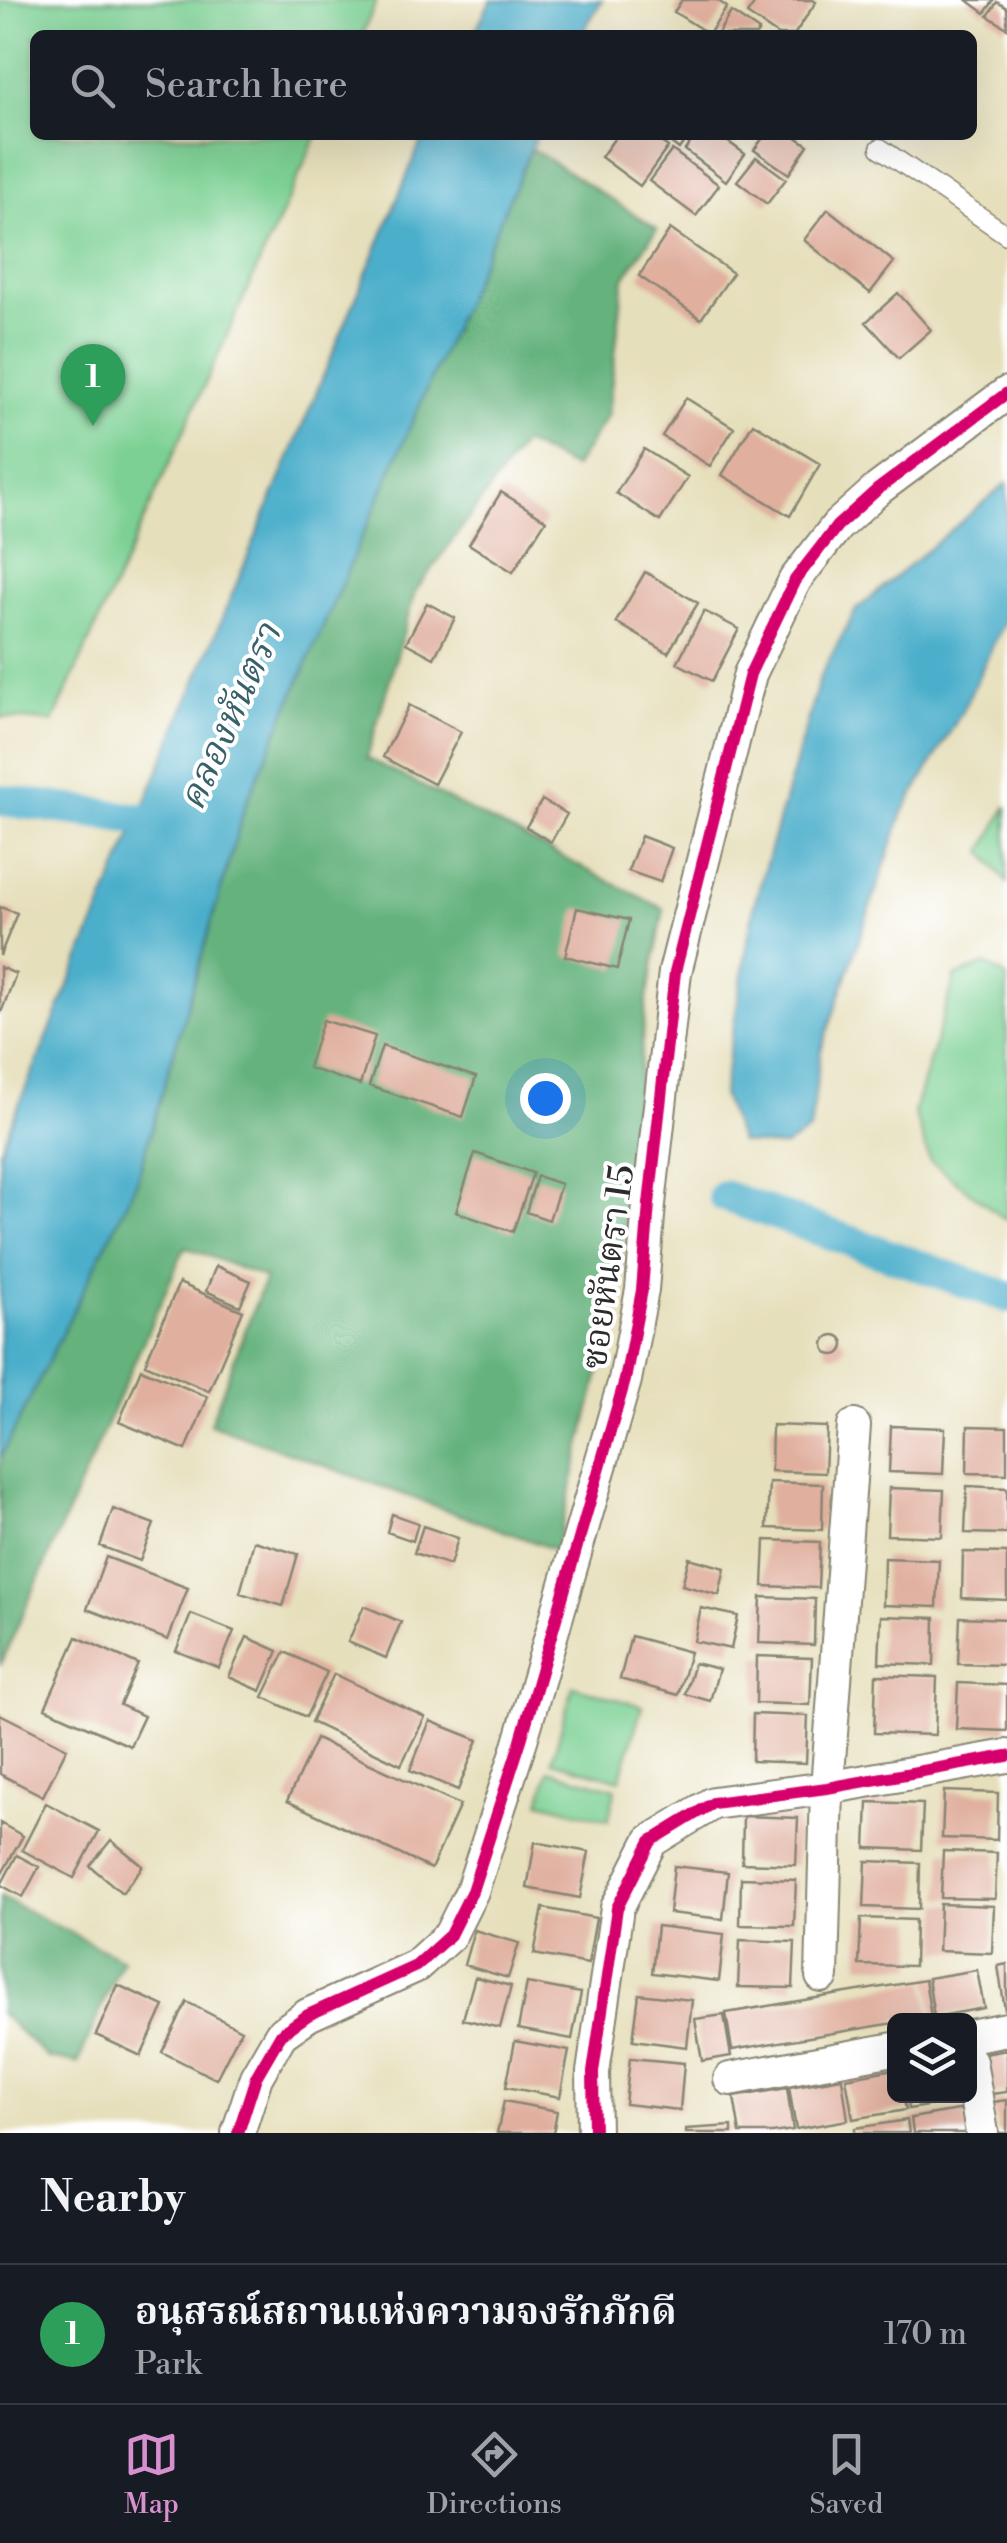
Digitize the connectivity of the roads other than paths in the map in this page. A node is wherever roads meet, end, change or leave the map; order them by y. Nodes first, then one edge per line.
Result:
1 (880, 148) dead end
2 (1007, 234) edge
3 (1007, 392) edge
4 (854, 1426) dead end
5 (1007, 1756) edge
6 (826, 1788) junction
7 (822, 1976) dead end
8 (1007, 2029) edge
9 (977, 2035) edge
10 (887, 2050) edge
11 (730, 2079) dead end
12 (977, 2103) edge
13 (238, 2133) edge
14 (594, 2133) edge
15 (982, 2133) edge

1 - 2 lane
3 - 13 street, ซอยหันตรา 15
4 - 6 street
5 - 6 street
6 - 7 street
6 - 14 street
8 - 9 street
10 - 11 street
12 - 15 street

